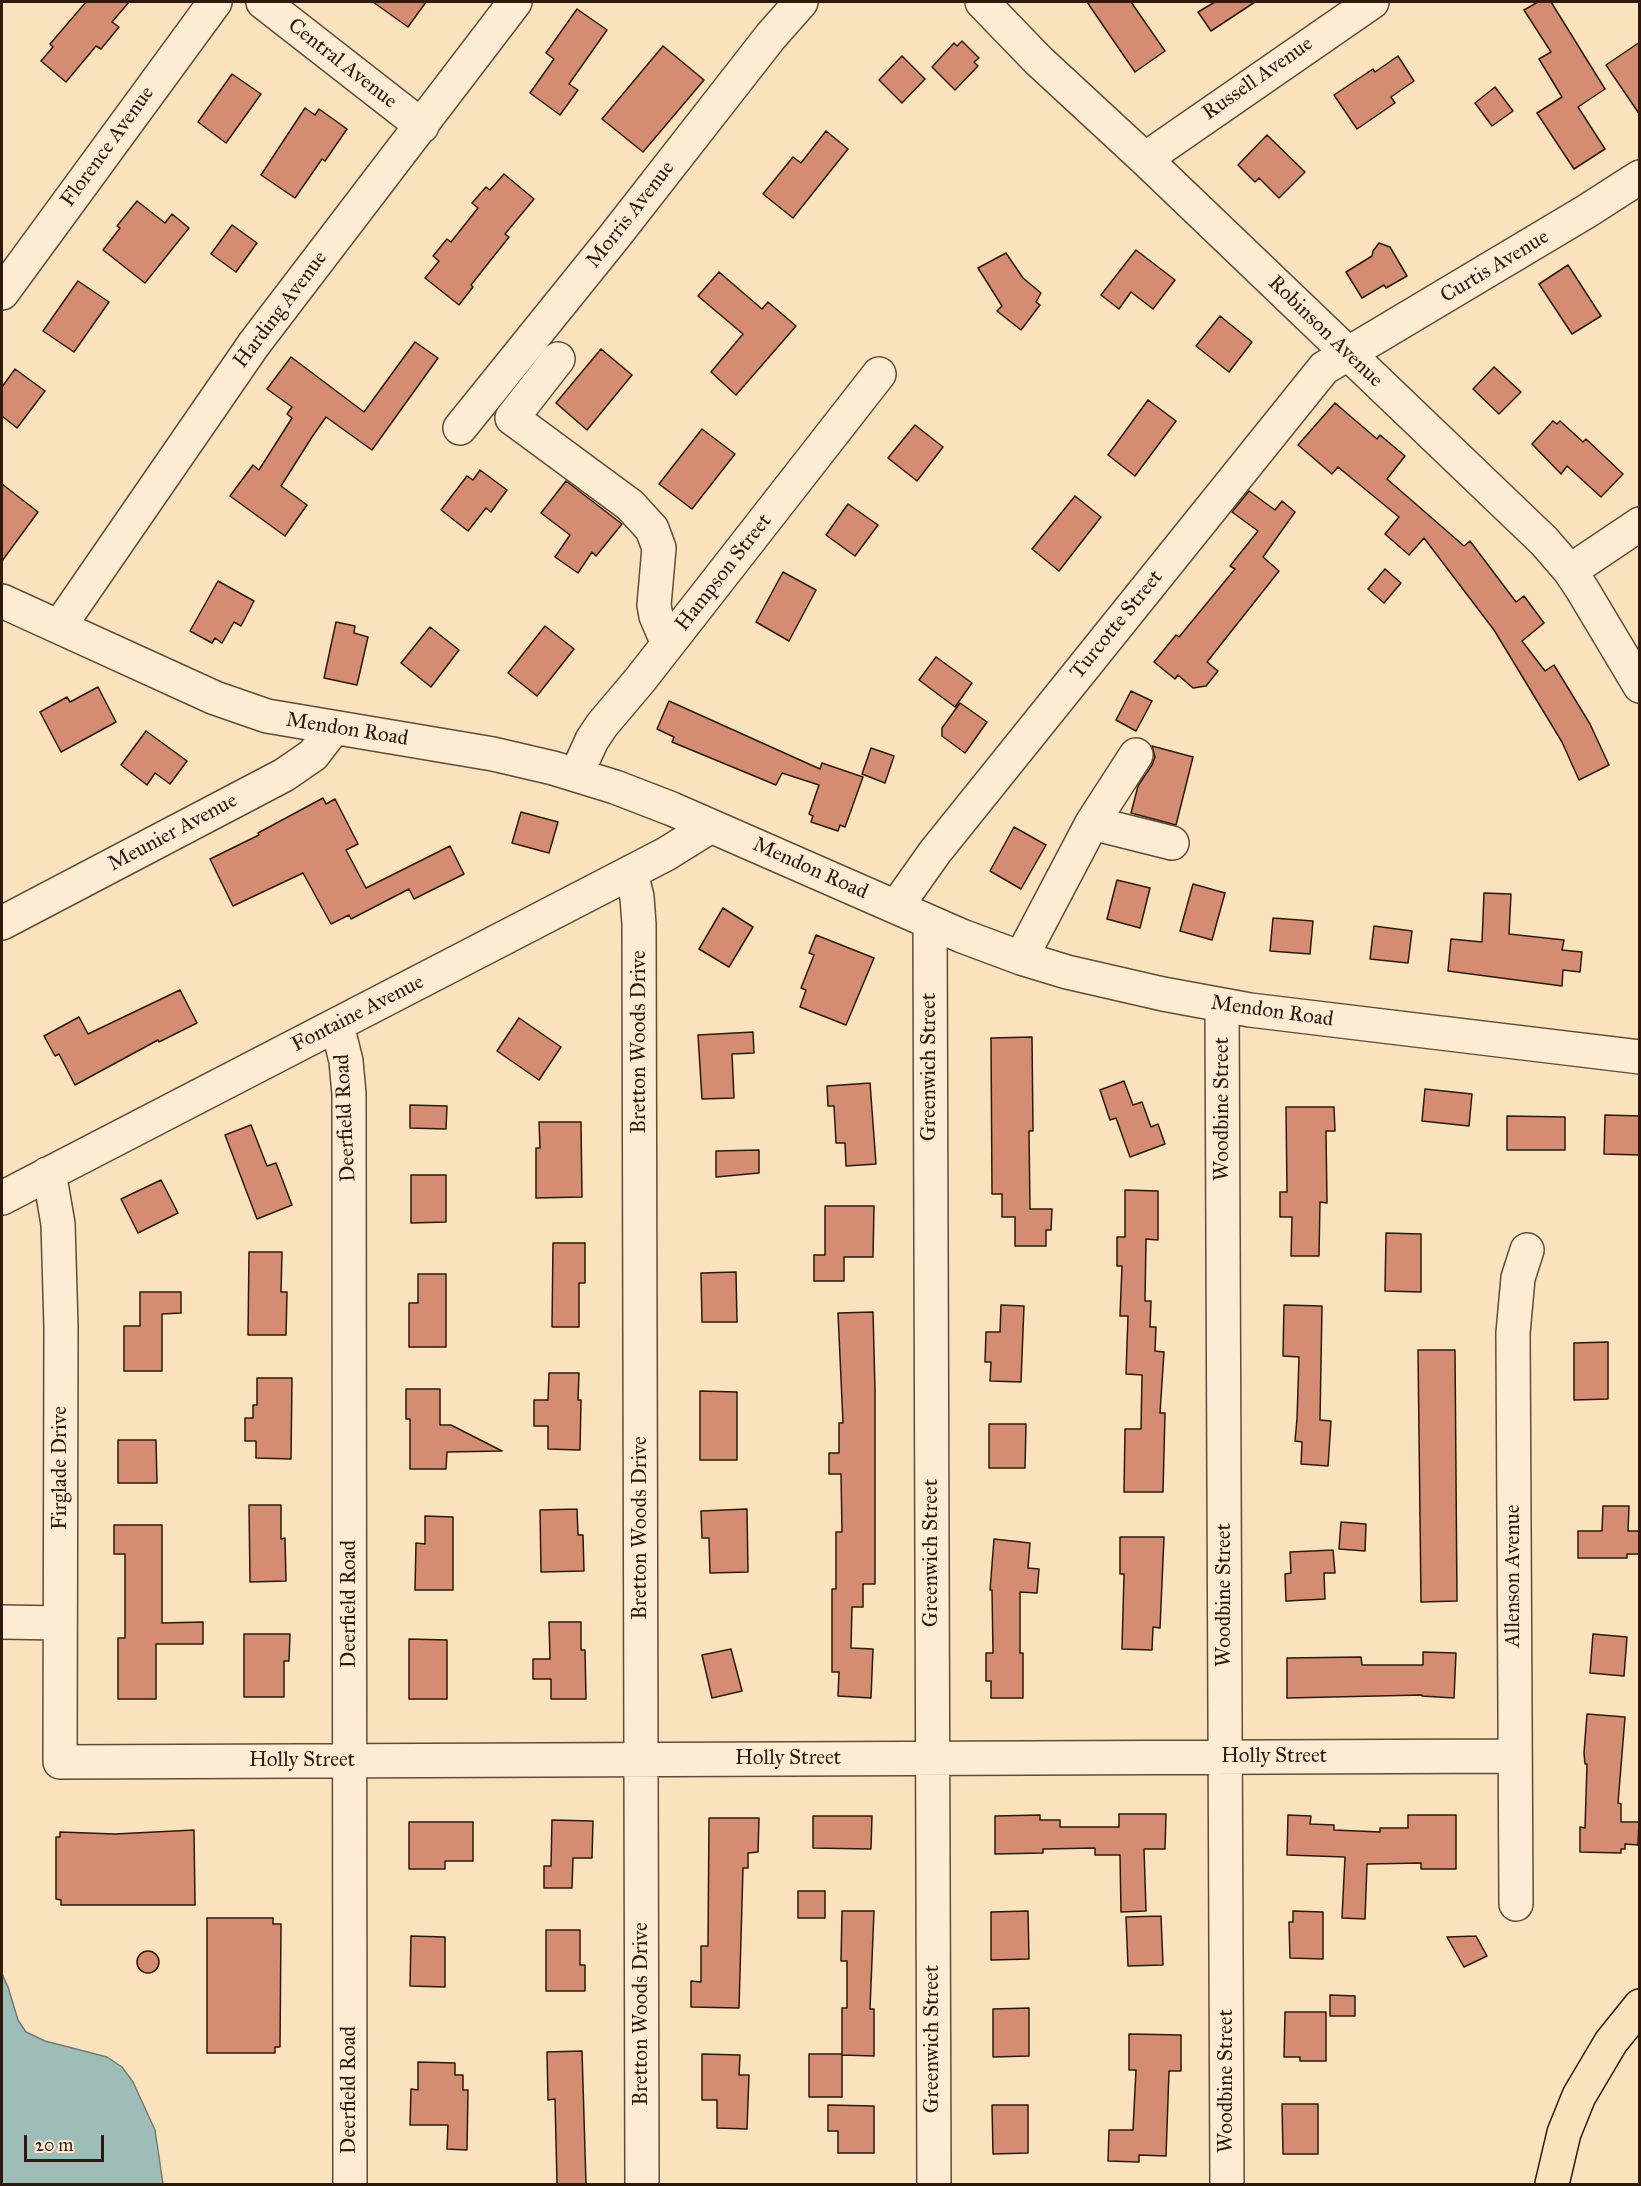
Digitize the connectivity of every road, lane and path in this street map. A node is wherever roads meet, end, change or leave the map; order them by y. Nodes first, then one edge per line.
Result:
1 (215, 2) edge
2 (263, 2) edge
3 (515, 2) edge
4 (801, 2) edge
5 (982, 2) edge
6 (1372, 2) edge
7 (422, 126) junction
8 (1145, 159) junction
9 (1640, 177) edge
10 (2, 293) edge
11 (1348, 354) junction
12 (558, 359) dead end
13 (879, 374) dead end
14 (460, 428) dead end
15 (1640, 524) edge
16 (1570, 572) junction
17 (2, 601) edge
18 (59, 627) junction
19 (668, 644) junction
20 (1640, 686) edge
21 (333, 729) junction
22 (1136, 755) dead end
23 (576, 775) junction
24 (1092, 823) junction
25 (711, 826) junction
26 (1172, 843) dead end
27 (631, 872) junction
28 (896, 907) junction
29 (930, 922) junction
30 (2, 923) edge
31 (1021, 958) junction
32 (1222, 1005) junction
33 (337, 1024) junction
34 (1640, 1057) edge
35 (47, 1174) junction
36 (2, 1198) edge
37 (1527, 1250) dead end
38 (2, 1622) edge
39 (60, 1623) junction
40 (1515, 1756) junction
41 (1226, 1757) junction
42 (933, 1758) junction
43 (641, 1760) junction
44 (350, 1761) junction
45 (60, 1762) joint
46 (1516, 1904) dead end
47 (1640, 2006) edge
48 (350, 2184) edge
49 (642, 2184) edge
50 (934, 2184) edge
51 (1227, 2184) edge
52 (1552, 2184) edge

1 - 10 street, Florence Avenue
2 - 7 street, Central Avenue
3 - 7 street, Harding Avenue
4 - 14 street, Morris Avenue
5 - 8 street, Robinson Avenue
6 - 8 street, Russell Avenue
7 - 18 street, Harding Avenue
8 - 11 street, Robinson Avenue
9 - 11 street, Curtis Avenue
11 - 16 street, Robinson Avenue
11 - 28 street, Turcotte Street
12 - 19 street
13 - 19 street, Hampson Street
15 - 16 street
16 - 20 street, Robinson Avenue
17 - 18 street, Mendon Road
18 - 21 street, Mendon Road
19 - 23 street, Hampson Street
21 - 23 street, Mendon Road
21 - 30 street, Meunier Avenue
22 - 24 street
23 - 25 street, Mendon Road
24 - 26 street
24 - 31 street
25 - 27 street, Fontaine Avenue
25 - 28 street, Mendon Road
27 - 33 street, Fontaine Avenue
27 - 43 street, Bretton Woods Drive
28 - 29 street, Mendon Road
29 - 31 street, Mendon Road
29 - 42 street, Greenwich Street
31 - 32 street, Mendon Road
32 - 34 street, Mendon Road
32 - 41 street, Woodbine Street
33 - 35 street, Fontaine Avenue
33 - 44 street, Deerfield Road
35 - 36 street, Fontaine Avenue
35 - 39 street, Firglade Drive
37 - 40 street, Allenson Avenue
38 - 39 street
39 - 45 street, Firglade Drive
40 - 41 street, Holly Street
40 - 46 street, Allenson Avenue
41 - 42 street, Holly Street
41 - 51 street, Woodbine Street
42 - 43 street, Holly Street
42 - 50 street, Greenwich Street
43 - 44 street, Holly Street
43 - 49 street, Bretton Woods Drive
44 - 45 street, Holly Street
44 - 48 street, Deerfield Road
47 - 52 highway

